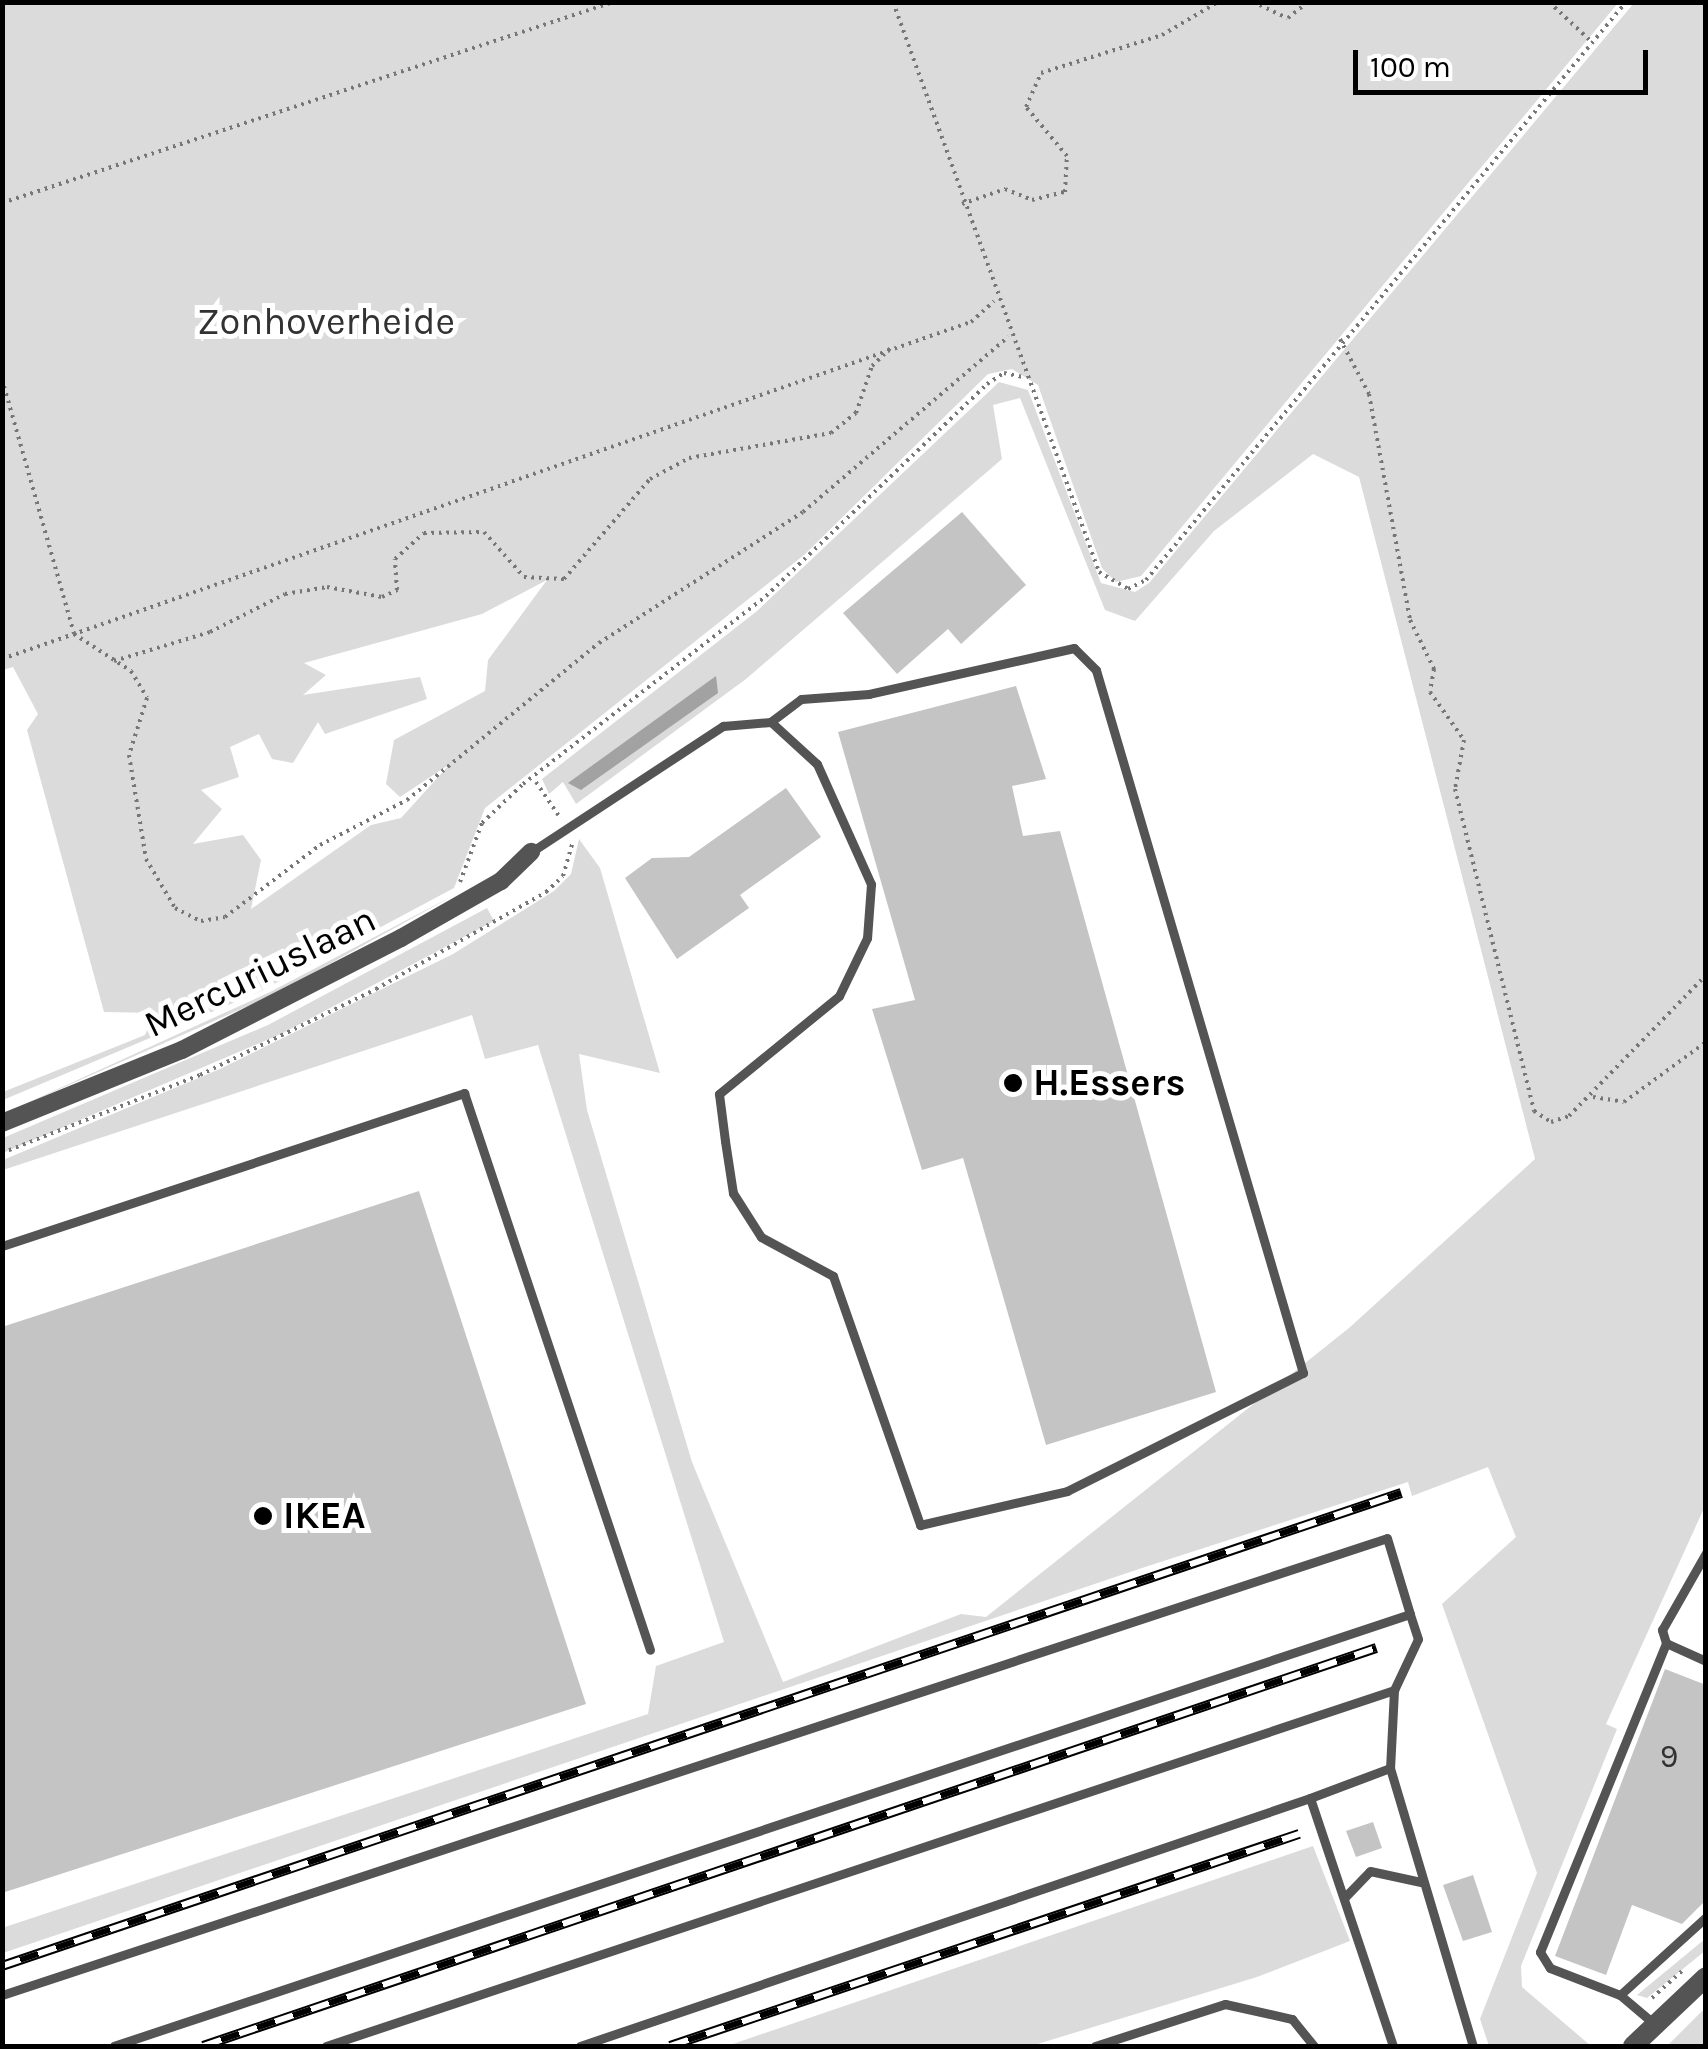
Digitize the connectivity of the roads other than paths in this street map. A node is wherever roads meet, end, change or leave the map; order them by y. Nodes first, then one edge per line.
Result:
1 (771, 722) junction
2 (531, 852) joint
3 (2, 1123) edge
4 (2, 1246) edge
5 (1706, 1553) edge
6 (1702, 1572) edge
7 (1410, 1614) junction
8 (1666, 1643) junction
9 (650, 1650) dead end
10 (1706, 1661) edge
11 (1394, 1690) junction
12 (1390, 1768) junction
13 (1310, 1798) junction
14 (1421, 1882) junction
15 (1344, 1898) junction
16 (1706, 1917) edge
17 (1706, 1977) edge
18 (1620, 1994) junction
19 (2, 1995) edge
20 (1652, 2022) junction
21 (114, 2046) edge
22 (326, 2046) edge
23 (580, 2046) edge
24 (1095, 2046) edge
25 (1314, 2046) edge
26 (1393, 2046) edge
27 (1473, 2046) edge
28 (1633, 2046) edge

1 - 1 lane
1 - 2 lane
2 - 3 street, Mercuriuslaan
4 - 9 lane
5 - 6 lane
6 - 8 lane
7 - 11 lane
7 - 19 lane
7 - 21 lane
8 - 10 lane
8 - 18 lane
11 - 12 lane
11 - 22 lane
12 - 13 lane
12 - 14 lane
13 - 15 lane
13 - 23 lane
14 - 15 lane
14 - 27 lane
15 - 26 lane
16 - 18 lane
17 - 20 street
18 - 20 lane
20 - 28 street
24 - 25 lane

